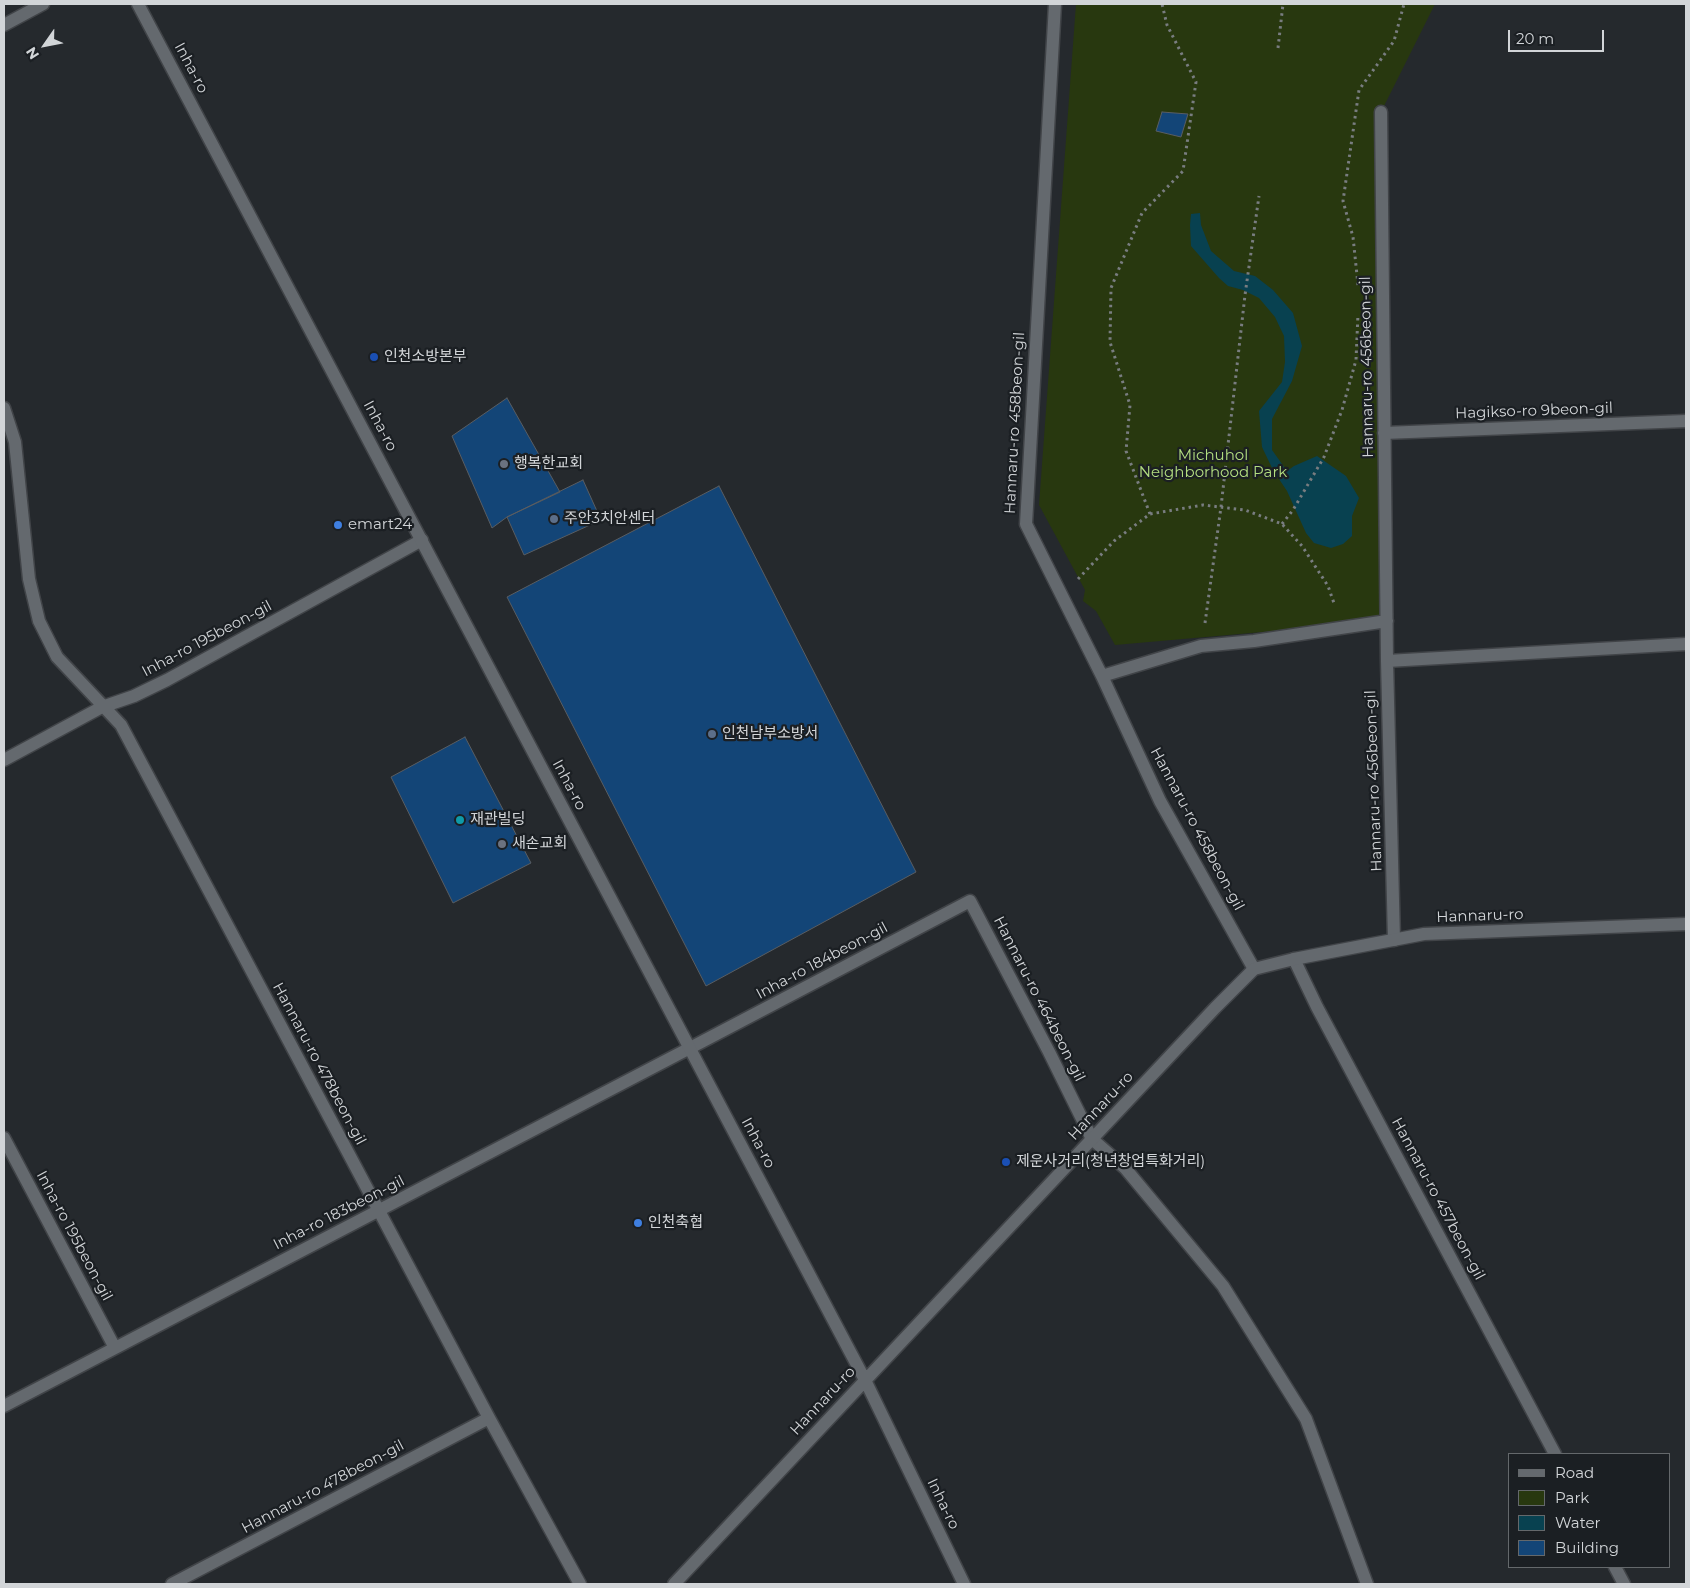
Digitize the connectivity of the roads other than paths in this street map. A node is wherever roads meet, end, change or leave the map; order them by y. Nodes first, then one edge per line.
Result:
1 (43, 4) edge
2 (138, 4) edge
3 (1055, 4) edge
4 (4, 25) edge
5 (1381, 112) dead end
6 (4, 408) edge
7 (1686, 421) edge
8 (1384, 433) junction
9 (422, 540) junction
10 (1387, 621) junction
11 (1686, 644) edge
12 (1387, 661) junction
13 (1102, 676) junction
14 (102, 707) junction
15 (4, 760) edge
16 (970, 901) joint
17 (1686, 924) edge
18 (1394, 940) junction
19 (1294, 958) junction
20 (1254, 970) junction
21 (690, 1048) junction
22 (4, 1138) edge
23 (1092, 1139) junction
24 (379, 1210) junction
25 (115, 1348) junction
26 (865, 1380) junction
27 (4, 1406) edge
28 (489, 1418) junction
29 (1554, 1453) edge
30 (1616, 1568) edge
31 (172, 1584) edge
32 (580, 1584) edge
33 (674, 1584) edge
34 (964, 1584) edge
35 (1367, 1584) edge
36 (1624, 1584) edge

1 - 4 street
2 - 9 street, Inha-ro
3 - 13 street, Hannaru-ro 458beon-gil
5 - 8 street, Hannaru-ro 456beon-gil
6 - 14 street
7 - 8 street, Hagikso-ro 9beon-gil
8 - 10 street, Hannaru-ro 456beon-gil
9 - 14 street, Inha-ro 195beon-gil
9 - 21 street, Inha-ro
10 - 12 street, Hannaru-ro 456beon-gil
10 - 13 street
11 - 12 street
12 - 18 street, Hannaru-ro 456beon-gil
13 - 20 street, Hannaru-ro 458beon-gil
14 - 15 street, Inha-ro 195beon-gil
14 - 24 street, Hannaru-ro 478beon-gil
16 - 21 street, Inha-ro 184beon-gil
16 - 23 street, Hannaru-ro 464beon-gil
17 - 18 street, Hannaru-ro
18 - 19 street, Hannaru-ro
19 - 20 street, Hannaru-ro
19 - 29 street, Hannaru-ro 457beon-gil
20 - 23 street, Hannaru-ro
21 - 24 street, Inha-ro 183beon-gil
21 - 26 street, Inha-ro
22 - 25 street, Inha-ro 195beon-gil
23 - 26 street, Hannaru-ro
23 - 35 street
24 - 25 street, Inha-ro 183beon-gil
24 - 28 street, Hannaru-ro 478beon-gil
25 - 27 street, Inha-ro 183beon-gil
26 - 33 street, Hannaru-ro
26 - 34 street, Inha-ro
28 - 31 street, Hannaru-ro 478beon-gil
28 - 32 street, Hannaru-ro 478beon-gil
30 - 36 street

